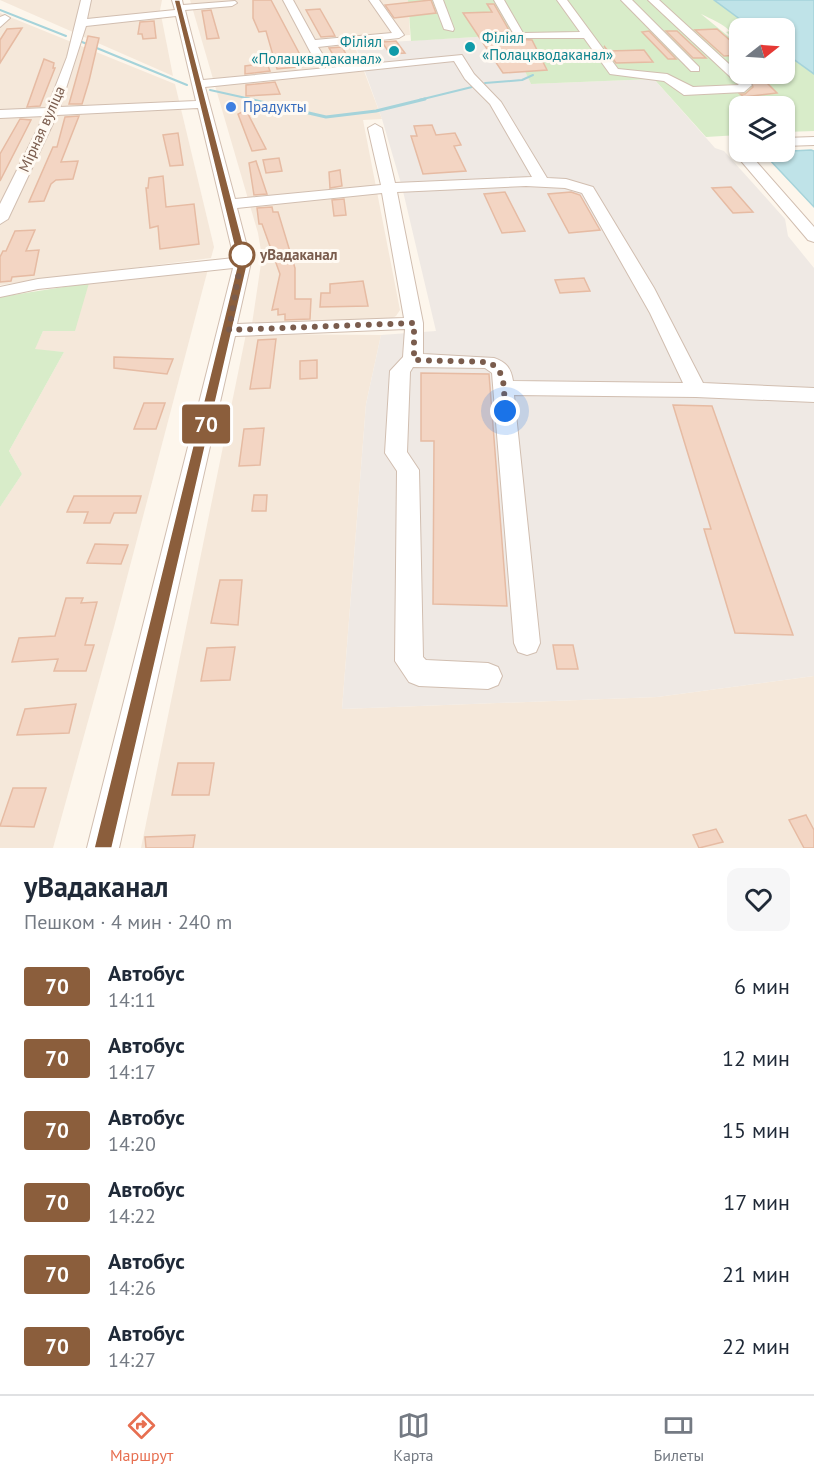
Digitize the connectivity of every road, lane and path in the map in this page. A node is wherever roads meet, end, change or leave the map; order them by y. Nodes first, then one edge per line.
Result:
1 (86, 0) edge
2 (288, 0) edge
3 (374, 0) edge
4 (438, 0) edge
5 (499, 0) edge
6 (562, 0) edge
7 (626, 0) edge
8 (653, 0) edge
9 (232, 3) dead end
10 (178, 7) edge
11 (82, 23) junction
12 (449, 30) dead end
13 (586, 35) junction
14 (311, 44) junction
15 (695, 69) dead end
16 (325, 70) junction
17 (200, 94) junction
18 (53, 111) junction
19 (0, 114) edge
20 (375, 128) dead end
21 (814, 141) edge
22 (795, 142) edge
23 (750, 162) edge
24 (541, 181) junction
25 (389, 189) junction
26 (228, 204) junction
27 (0, 219) edge
28 (814, 237) edge
29 (243, 262) junction
30 (0, 292) edge
31 (414, 323) junction
32 (229, 330) junction
33 (414, 360) junction
34 (502, 388) junction
35 (696, 390) junction
36 (814, 395) edge
37 (527, 643) dead end
38 (488, 675) dead end
39 (103, 848) edge

1 - 11 street, Мірная вуліца
2 - 14 street
3 - 14 street
4 - 12 street
5 - 13 street
6 - 13 street
7 - 15 street
8 - 13 street
9 - 10 street
10 - 11 street
10 - 17 street
11 - 18 street, Мірная вуліца
14 - 16 street
16 - 17 street
16 - 24 street
17 - 18 street
17 - 26 street
18 - 19 street
18 - 27 street, Мірная вуліца
20 - 25 street
21 - 22 street
23 - 28 street
24 - 25 street
24 - 35 street
25 - 26 street
25 - 31 street
26 - 29 street
29 - 30 street
29 - 32 street
31 - 32 street
31 - 33 street
32 - 39 street
33 - 34 street
33 - 38 street
34 - 35 street
34 - 37 street
35 - 36 street

